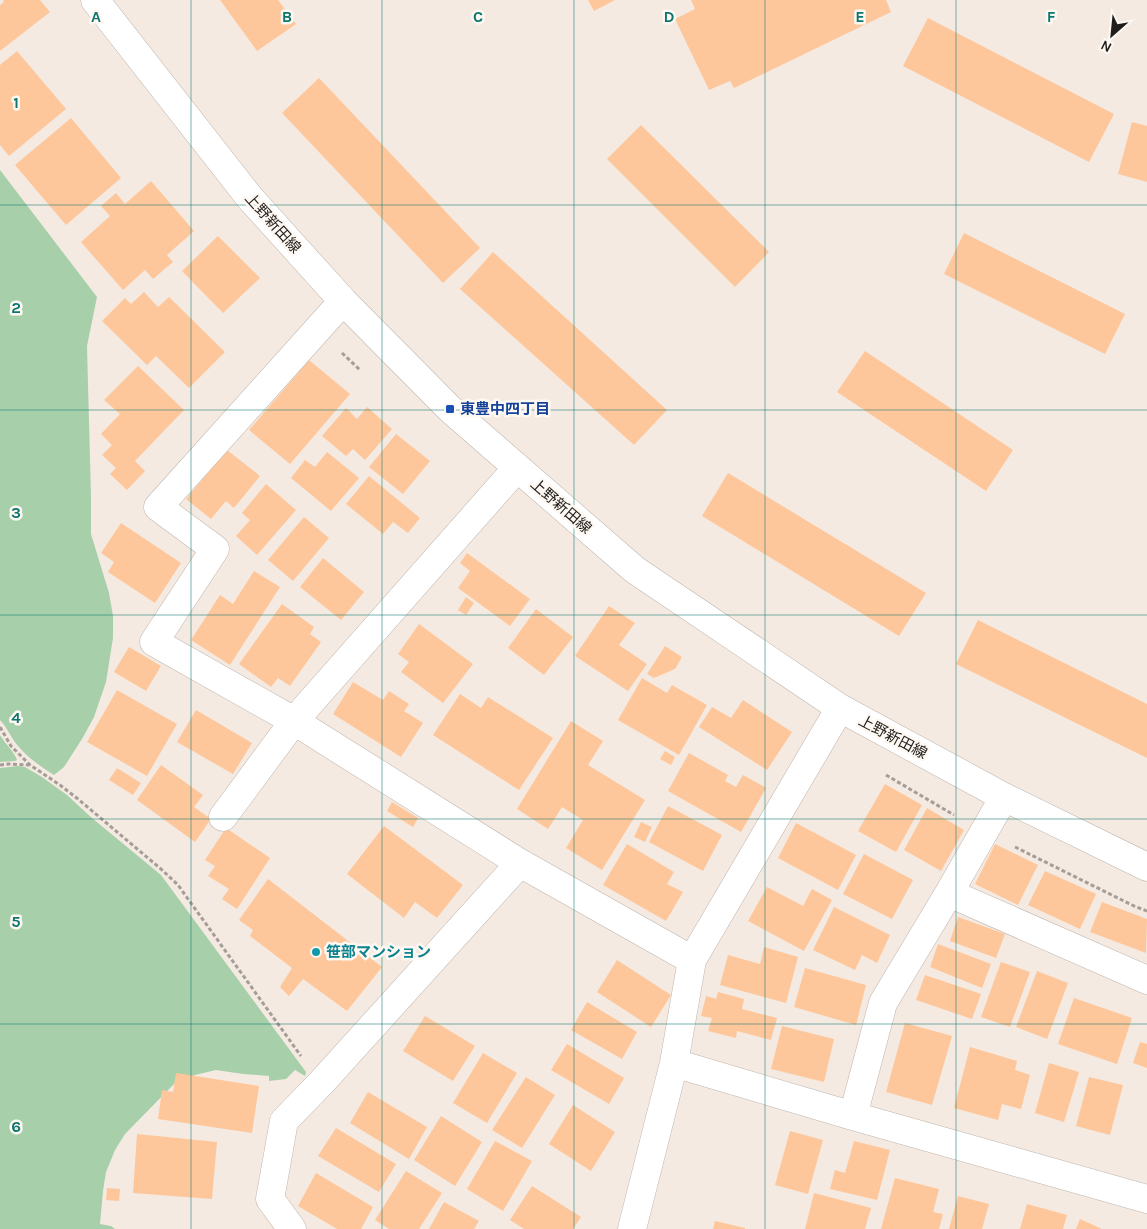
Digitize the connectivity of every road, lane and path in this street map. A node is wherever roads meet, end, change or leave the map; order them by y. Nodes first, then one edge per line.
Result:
1 (95, 0) edge
2 (343, 301) junction
3 (517, 468) junction
4 (840, 708) junction
5 (294, 722) junction
6 (0, 727) edge
7 (0, 765) edge
8 (30, 765) junction
9 (1004, 797) junction
10 (224, 817) dead end
11 (520, 863) junction
12 (1147, 866) edge
13 (949, 893) junction
14 (692, 960) junction
15 (1147, 980) edge
16 (674, 1062) junction
17 (322, 1082) junction
18 (853, 1116) junction
19 (1147, 1199) edge
20 (292, 1229) edge
21 (632, 1229) edge

1 - 2 street, 上野新田線
2 - 3 street, 上野新田線
2 - 5 street
3 - 4 street, 上野新田線
3 - 5 street
4 - 9 street, 上野新田線
4 - 14 street
5 - 10 street
5 - 11 street
6 - 8 path
7 - 8 path
8 - 17 path
9 - 12 street, 上野新田線
9 - 13 street
11 - 14 street
11 - 17 street
13 - 15 street
13 - 18 street
14 - 16 street
16 - 18 street
16 - 21 street
17 - 20 street
18 - 19 street

